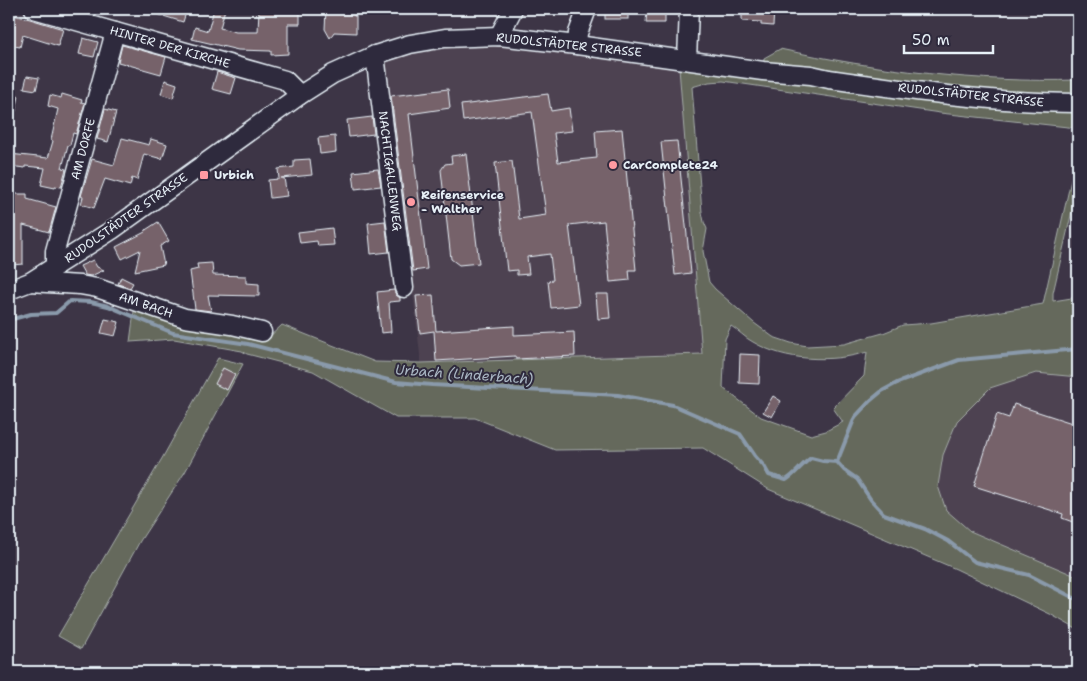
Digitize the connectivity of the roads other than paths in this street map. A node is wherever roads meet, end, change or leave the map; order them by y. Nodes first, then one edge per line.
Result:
1 (34, 9) edge
2 (513, 9) edge
3 (587, 9) edge
4 (689, 9) edge
5 (115, 32) junction
6 (499, 36) junction
7 (577, 44) junction
8 (375, 55) junction
9 (687, 60) junction
10 (300, 95) junction
11 (1078, 103) edge
12 (55, 267) junction
13 (30, 282) junction
14 (404, 288) dead end
15 (9, 290) edge
16 (262, 332) dead end

1 - 5 street, HINTER DER KIRCHE
2 - 6 street
3 - 7 street
4 - 9 street
5 - 10 street, HINTER DER KIRCHE
5 - 12 street, AM DORFE
6 - 7 street, RUDOLSTÄDTER STRASSE
6 - 8 street, RUDOLSTÄDTER STRASSE
7 - 9 street, RUDOLSTÄDTER STRASSE
8 - 10 street, RUDOLSTÄDTER STRASSE
8 - 14 street, NACHTIGALLENWEG
9 - 11 street, RUDOLSTÄDTER STRASSE
10 - 12 street, RUDOLSTÄDTER STRASSE
12 - 13 street, RUDOLSTÄDTER STRASSE
13 - 15 street, RUDOLSTÄDTER STRASSE
13 - 16 street, AM BACH

